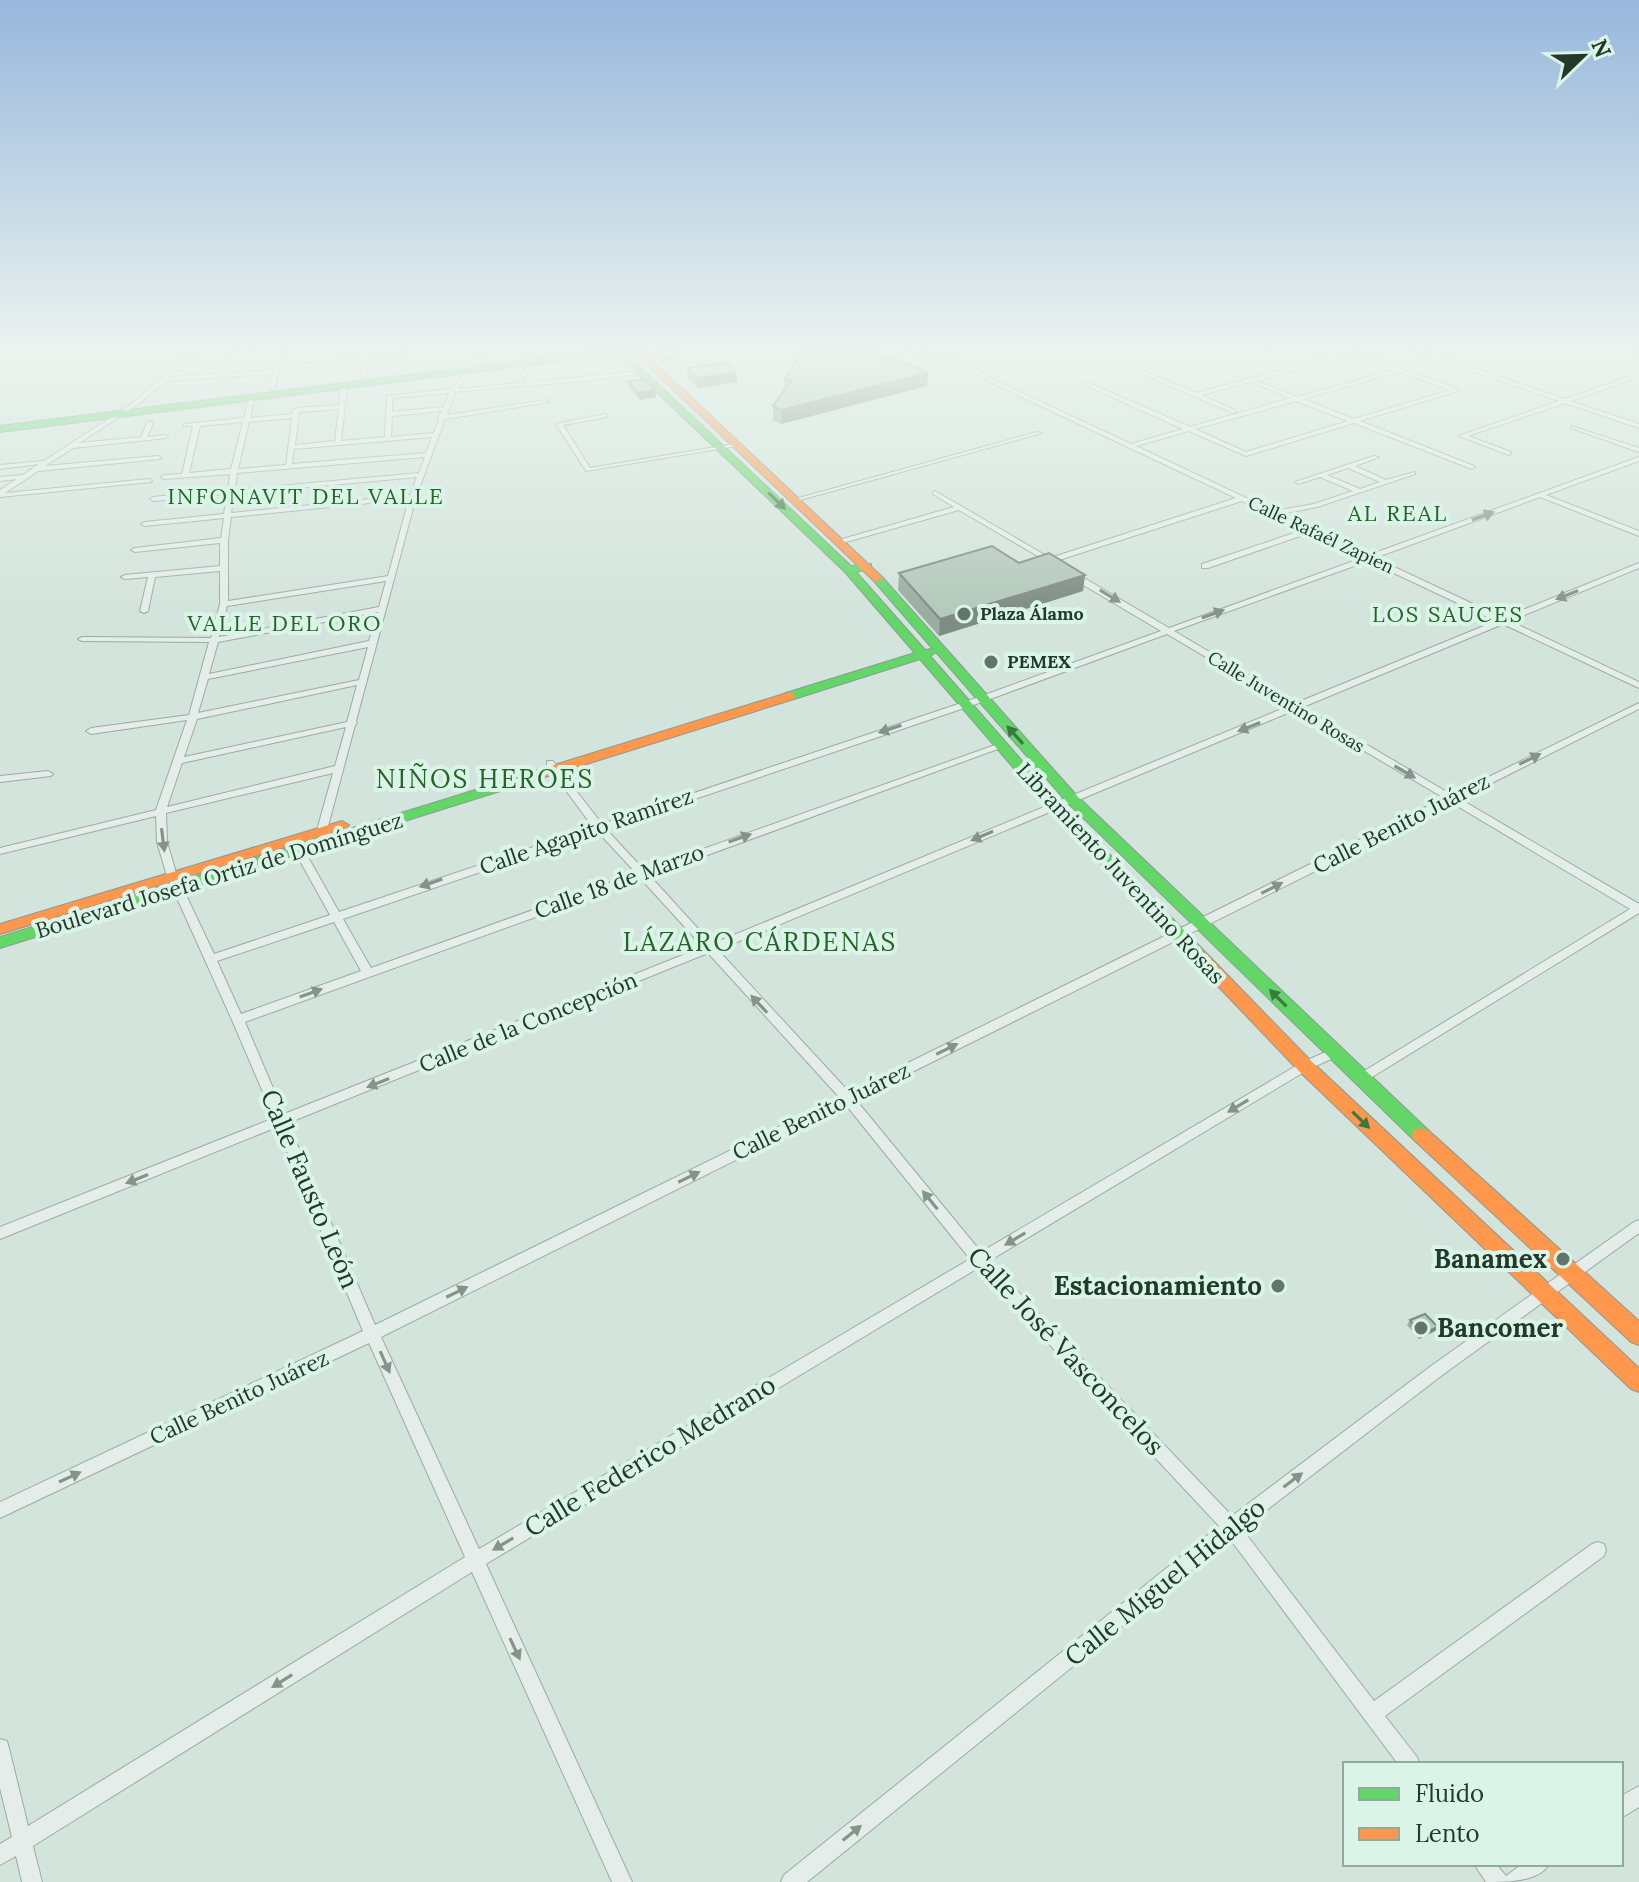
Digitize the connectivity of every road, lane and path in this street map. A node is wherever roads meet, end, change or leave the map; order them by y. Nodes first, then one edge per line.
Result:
1 (81, 438) edge
2 (156, 438) edge
3 (194, 438) edge
4 (242, 438) edge
5 (292, 438) edge
6 (339, 438) edge
7 (370, 438) edge
8 (436, 438) edge
9 (568, 438) edge
10 (711, 438) edge
11 (731, 438) edge
12 (1021, 438) edge
13 (1117, 438) edge
14 (1135, 438) edge
15 (1158, 438) edge
16 (1206, 438) edge
17 (1296, 438) edge
18 (1398, 438) edge
19 (1467, 438) edge
20 (1604, 438) edge
21 (143, 439) joint
22 (339, 441) junction
23 (1124, 441) junction
24 (740, 445) junction
25 (1133, 445) junction
26 (68, 446) junction
27 (291, 447) junction
28 (721, 447) junction
29 (1639, 450) edge
30 (1509, 453) dead end
31 (430, 455) junction
32 (1376, 457) dead end
33 (158, 458) dead end
34 (1639, 459) edge
35 (46, 462) junction
36 (289, 465) junction
37 (1349, 466) junction
38 (0, 467) edge
39 (1472, 467) dead end
40 (36, 469) junction
41 (234, 471) junction
42 (1413, 473) dead end
43 (185, 475) junction
44 (421, 475) junction
45 (1321, 475) junction
46 (26, 476) junction
47 (164, 477) dead end
48 (0, 479) edge
49 (149, 481) dead end
50 (1298, 482) dead end
51 (1386, 482) junction
52 (1359, 491) junction
53 (230, 492) junction
54 (935, 493) dead end
55 (0, 494) edge
56 (1540, 495) junction
57 (413, 497) junction
58 (1244, 498) junction
59 (153, 499) dead end
60 (798, 499) junction
61 (1315, 506) junction
62 (960, 508) junction
63 (1275, 513) junction
64 (227, 515) junction
65 (1292, 521) junction
66 (145, 524) dead end
67 (1310, 530) junction
68 (1639, 534) edge
69 (224, 540) junction
70 (842, 542) junction
71 (135, 550) dead end
72 (1369, 557) junction
73 (1049, 561) junction
74 (1639, 565) edge
75 (867, 566) junction
76 (1205, 566) dead end
77 (224, 568) junction
78 (849, 570) junction
79 (152, 575) junction
80 (125, 577) dead end
81 (389, 578) junction
82 (224, 604) junction
83 (384, 608) junction
84 (144, 611) dead end
85 (1502, 621) junction
86 (1168, 631) junction
87 (82, 639) dead end
88 (215, 640) junction
89 (374, 643) junction
90 (939, 646) junction
91 (918, 652) junction
92 (205, 677) junction
93 (364, 681) junction
94 (1639, 685) edge
95 (982, 699) junction
96 (964, 705) junction
97 (1639, 706) edge
98 (1296, 709) junction
99 (193, 717) junction
100 (353, 723) junction
101 (91, 731) dead end
102 (1001, 746) junction
103 (180, 761) junction
104 (553, 767) junction
105 (340, 768) junction
106 (48, 774) dead end
107 (0, 779) edge
108 (1450, 798) junction
109 (1072, 799) junction
110 (1054, 806) junction
111 (161, 810) junction
112 (598, 826) junction
113 (325, 835) junction
114 (296, 845) junction
115 (0, 851) edge
116 (642, 872) junction
117 (174, 882) junction
118 (1639, 909) edge
119 (334, 916) junction
120 (1203, 924) junction
121 (0, 929) edge
122 (1177, 935) junction
123 (0, 943) edge
124 (709, 949) junction
125 (209, 960) junction
126 (368, 973) junction
127 (238, 1020) junction
128 (1334, 1053) junction
129 (1305, 1066) junction
130 (1360, 1079) junction
131 (847, 1098) junction
132 (282, 1121) junction
133 (1639, 1226) edge
134 (0, 1233) edge
135 (979, 1260) junction
136 (1575, 1275) junction
137 (1547, 1294) junction
138 (372, 1334) junction
139 (1639, 1335) edge
140 (1639, 1382) edge
141 (0, 1510) edge
142 (1231, 1527) junction
143 (1598, 1550) dead end
144 (475, 1561) junction
145 (1373, 1713) junction
146 (0, 1748) edge
147 (1409, 1762) edge
148 (23, 1842) junction
149 (0, 1855) edge
150 (1486, 1866) edge
151 (1536, 1866) edge
152 (32, 1882) edge
153 (622, 1882) edge
154 (791, 1882) edge
155 (1498, 1882) edge
156 (1513, 1882) edge

1 - 26 street
2 - 21 street
3 - 43 street
4 - 41 street, Calle Fausto León
5 - 27 street
6 - 22 street
7 - 22 street
8 - 31 street
9 - 28 street
10 - 28 main road, Libramiento Juventino Rosas
11 - 24 main road, Libramiento Juventino Rosas
12 - 60 street
13 - 23 street, Calle Rafaél Zapien
14 - 23 street
15 - 25 street
16 - 17 street
18 - 39 street
19 - 30 street
20 - 29 street
21 - 26 street
22 - 27 street
23 - 25 street, Calle Rafaél Zapien
24 - 28 street
24 - 60 main road, Libramiento Juventino Rosas
25 - 58 street, Calle Rafaél Zapien
26 - 35 street
27 - 36 street
28 -> 78 main road, Libramiento Juventino Rosas
31 - 36 street
31 - 44 street
32 - 37 street
33 - 40 street
34 - 56 street, Calle Agapito Ramírez
35 - 38 street
35 - 40 street
36 - 41 street
37 - 45 street
37 - 51 street
40 - 46 street
41 - 43 street
41 - 53 street, Calle Fausto León
42 - 51 street
43 - 47 street
44 - 53 street
44 - 57 street
45 - 50 street
45 - 52 street
46 - 48 street
46 - 55 street
49 - 55 street
51 - 52 street
52 - 61 street
53 - 59 street
53 - 64 street, Calle Fausto León
54 - 62 street, Calle Juventino Rosas
56 - 68 street
72 -> 56 street, Calle Agapito Ramírez
57 - 64 street
57 - 81 street
58 - 63 street, Calle Rafaél Zapien
58 - 73 street
60 - 70 main road, Libramiento Juventino Rosas
61 - 63 street
61 - 65 street
62 - 70 street
62 - 73 street, Calle Juventino Rosas
63 - 65 street, Calle Rafaél Zapien
64 - 66 street
64 - 69 street, Calle Fausto León
65 - 67 street, Calle Rafaél Zapien
67 - 72 street, Calle Rafaél Zapien
67 - 76 street
69 - 71 street
69 - 77 street, Calle Fausto León
70 - 75 main road, Libramiento Juventino Rosas
72 - 85 street, Calle Rafaél Zapien
86 -> 72 street, Calle Agapito Ramírez
73 -> 86 street, Calle Juventino Rosas
74 -> 85 street, Calle de la Concepción
75 - 78 main road
75 - 90 main road, Libramiento Juventino Rosas
77 - 79 street
77 - 82 street, Calle Fausto León
78 - 91 main road, Libramiento Juventino Rosas
79 - 80 street
79 - 84 street
81 - 82 street
81 - 83 street
82 - 88 street, Calle Fausto León
83 - 88 street
83 - 89 street
85 - 94 street, Calle Rafaél Zapien
85 - 98 street, Calle de la Concepción
86 - 95 street, Calle Agapito Ramírez
86 - 98 street, Calle Juventino Rosas
87 - 88 street
88 - 92 street, Calle Fausto León
89 - 92 street
89 - 93 street
90 - 91 main road, Boulevard Josefa Ortiz de Domínguez
90 - 95 main road, Libramiento Juventino Rosas
91 - 96 main road, Libramiento Juventino Rosas
91 - 104 main road, Boulevard Josefa Ortiz de Domínguez
92 - 99 street, Calle Fausto León
93 - 99 street
93 - 100 street
95 - 96 street, Calle Agapito Ramírez
109 -> 95 main road, Libramiento Juventino Rosas
96 - 102 main road, Libramiento Juventino Rosas
96 -> 112 street, Calle Agapito Ramírez
108 -> 97 street, Calle Benito Juárez
98 -> 108 street, Calle Juventino Rosas
98 -> 109 street, Calle de la Concepción
99 - 101 street
99 - 103 street, Calle Fausto León
100 - 103 street
100 - 105 street
102 - 110 main road, Libramiento Juventino Rosas
116 -> 102 street, Calle 18 de Marzo
103 - 111 street, Calle Fausto León
104 - 112 street, Calle José Vasconcelos
104 - 113 main road, Boulevard Josefa Ortiz de Domínguez
105 - 111 street
105 - 113 street
106 - 107 street
108 - 118 street, Calle Juventino Rosas
120 -> 108 street, Calle Benito Juárez
109 - 110 street, Calle de la Concepción
109 - 120 main road, Libramiento Juventino Rosas
110 - 122 main road, Libramiento Juventino Rosas
110 -> 124 street, Calle de la Concepción
111 - 115 street
111 -> 117 street, Calle Fausto León
112 - 116 street, Calle José Vasconcelos
112 -> 119 street, Calle Agapito Ramírez
113 - 114 main road, Boulevard Josefa Ortiz de Domínguez
114 - 117 main road, Boulevard Josefa Ortiz de Domínguez
114 - 119 street
116 - 124 street, Calle José Vasconcelos
116 - 126 street, Calle 18 de Marzo
117 - 121 main road, Boulevard Josefa Ortiz de Domínguez
117 - 123 main road, Boulevard Josefa Ortiz de Domínguez
117 - 125 street, Calle Fausto León
118 - 130 street
119 - 125 street, Calle Agapito Ramírez
119 - 126 street
120 - 122 street, Calle Benito Juárez
128 -> 120 main road, Libramiento Juventino Rosas
122 - 129 main road, Libramiento Juventino Rosas
131 -> 122 street, Calle Benito Juárez
131 -> 124 street, Calle José Vasconcelos
124 -> 132 street, Calle de la Concepción
125 - 127 street, Calle Fausto León
127 -> 126 street, Calle 18 de Marzo
127 - 132 street, Calle Fausto León
128 - 129 street, Calle Federico Medrano
128 - 130 main road, Libramiento Juventino Rosas
129 -> 135 street, Calle Federico Medrano
129 -> 137 main road, Libramiento Juventino Rosas
130 - 136 main road, Libramiento Juventino Rosas
135 -> 131 street, Calle José Vasconcelos
138 -> 131 street, Calle Benito Juárez
132 -> 134 street, Calle de la Concepción
132 - 138 street, Calle Fausto León
133 - 136 street, Calle Miguel Hidalgo
135 - 142 street, Calle José Vasconcelos
135 -> 144 street, Calle Federico Medrano
136 - 137 street, Calle Miguel Hidalgo
136 - 139 main road, Libramiento Juventino Rosas
137 - 140 main road, Libramiento Juventino Rosas
142 -> 137 street, Calle Miguel Hidalgo
141 -> 138 street, Calle Benito Juárez
138 -> 144 street, Calle Fausto León
142 - 145 street, Calle José Vasconcelos
154 -> 142 street, Calle Miguel Hidalgo
143 - 145 street
144 -> 148 street, Calle Federico Medrano
144 -> 153 street, Calle Fausto León
145 - 147 street, Calle José Vasconcelos
146 - 148 street
148 - 149 street, Calle Federico Medrano
148 - 152 street
150 - 155 street
151 - 156 street

